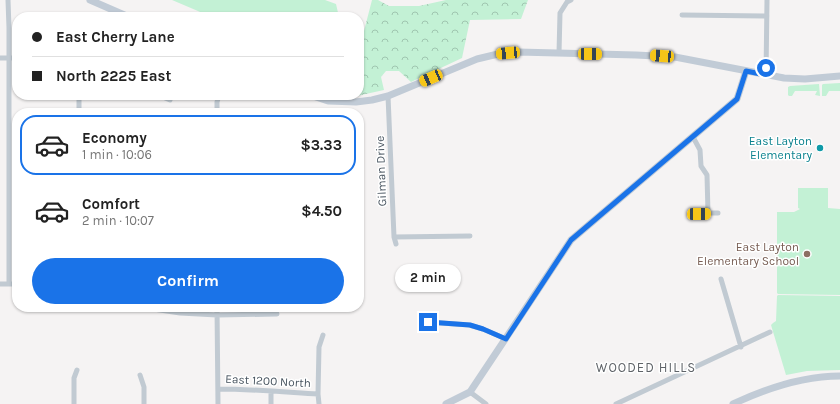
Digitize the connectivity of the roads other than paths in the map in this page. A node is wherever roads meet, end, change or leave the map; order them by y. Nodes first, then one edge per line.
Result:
1 (8, 0) edge
2 (90, 0) edge
3 (571, 0) edge
4 (767, 0) edge
5 (118, 12) edge
6 (682, 15) dead end
7 (767, 16) junction
8 (559, 53) junction
9 (0, 58) edge
10 (9, 58) junction
11 (746, 71) junction
12 (766, 75) junction
13 (840, 76) edge
14 (388, 96) junction
15 (325, 100) edge
16 (692, 137) junction
17 (708, 213) junction
18 (718, 213) dead end
19 (699, 214) dead end
20 (470, 236) dead end
21 (394, 237) junction
22 (396, 244) dead end
23 (721, 279) dead end
24 (0, 284) edge
25 (9, 284) joint
26 (173, 312) edge
27 (277, 314) dead end
28 (217, 315) junction
29 (428, 322) dead end
30 (770, 332) dead end
31 (323, 336) dead end
32 (506, 339) junction
33 (741, 346) junction
34 (77, 370) dead end
35 (140, 375) dead end
36 (840, 376) edge
37 (218, 389) junction
38 (271, 392) junction
39 (470, 392) junction
40 (318, 394) junction
41 (74, 404) edge
42 (144, 404) edge
43 (218, 404) edge
44 (271, 404) edge
45 (320, 404) edge
46 (446, 404) edge
47 (486, 404) edge
48 (616, 404) edge
49 (733, 404) edge

1 - 10 street
2 - 5 street
3 - 8 street
4 - 7 street
6 - 7 street
7 - 12 street
8 - 11 street
8 - 14 street
9 - 10 street
10 - 25 street
11 - 12 street
11 - 16 street
12 - 13 street
14 - 15 street
14 - 21 street, Gilman Drive
16 - 17 street
16 - 32 street
17 - 18 street
17 - 19 street
20 - 21 street
21 - 22 street, Gilman Drive
23 - 33 street
24 - 25 street
26 - 28 street
27 - 28 street
28 - 37 street
29 - 32 street
30 - 33 street
31 - 40 street
32 - 39 street
33 - 48 street
34 - 41 street
35 - 42 street
36 - 49 street
37 - 38 street, East 1200 North
37 - 43 street
38 - 40 street, East 1200 North
38 - 44 street
39 - 46 street
39 - 47 street
40 - 45 street

